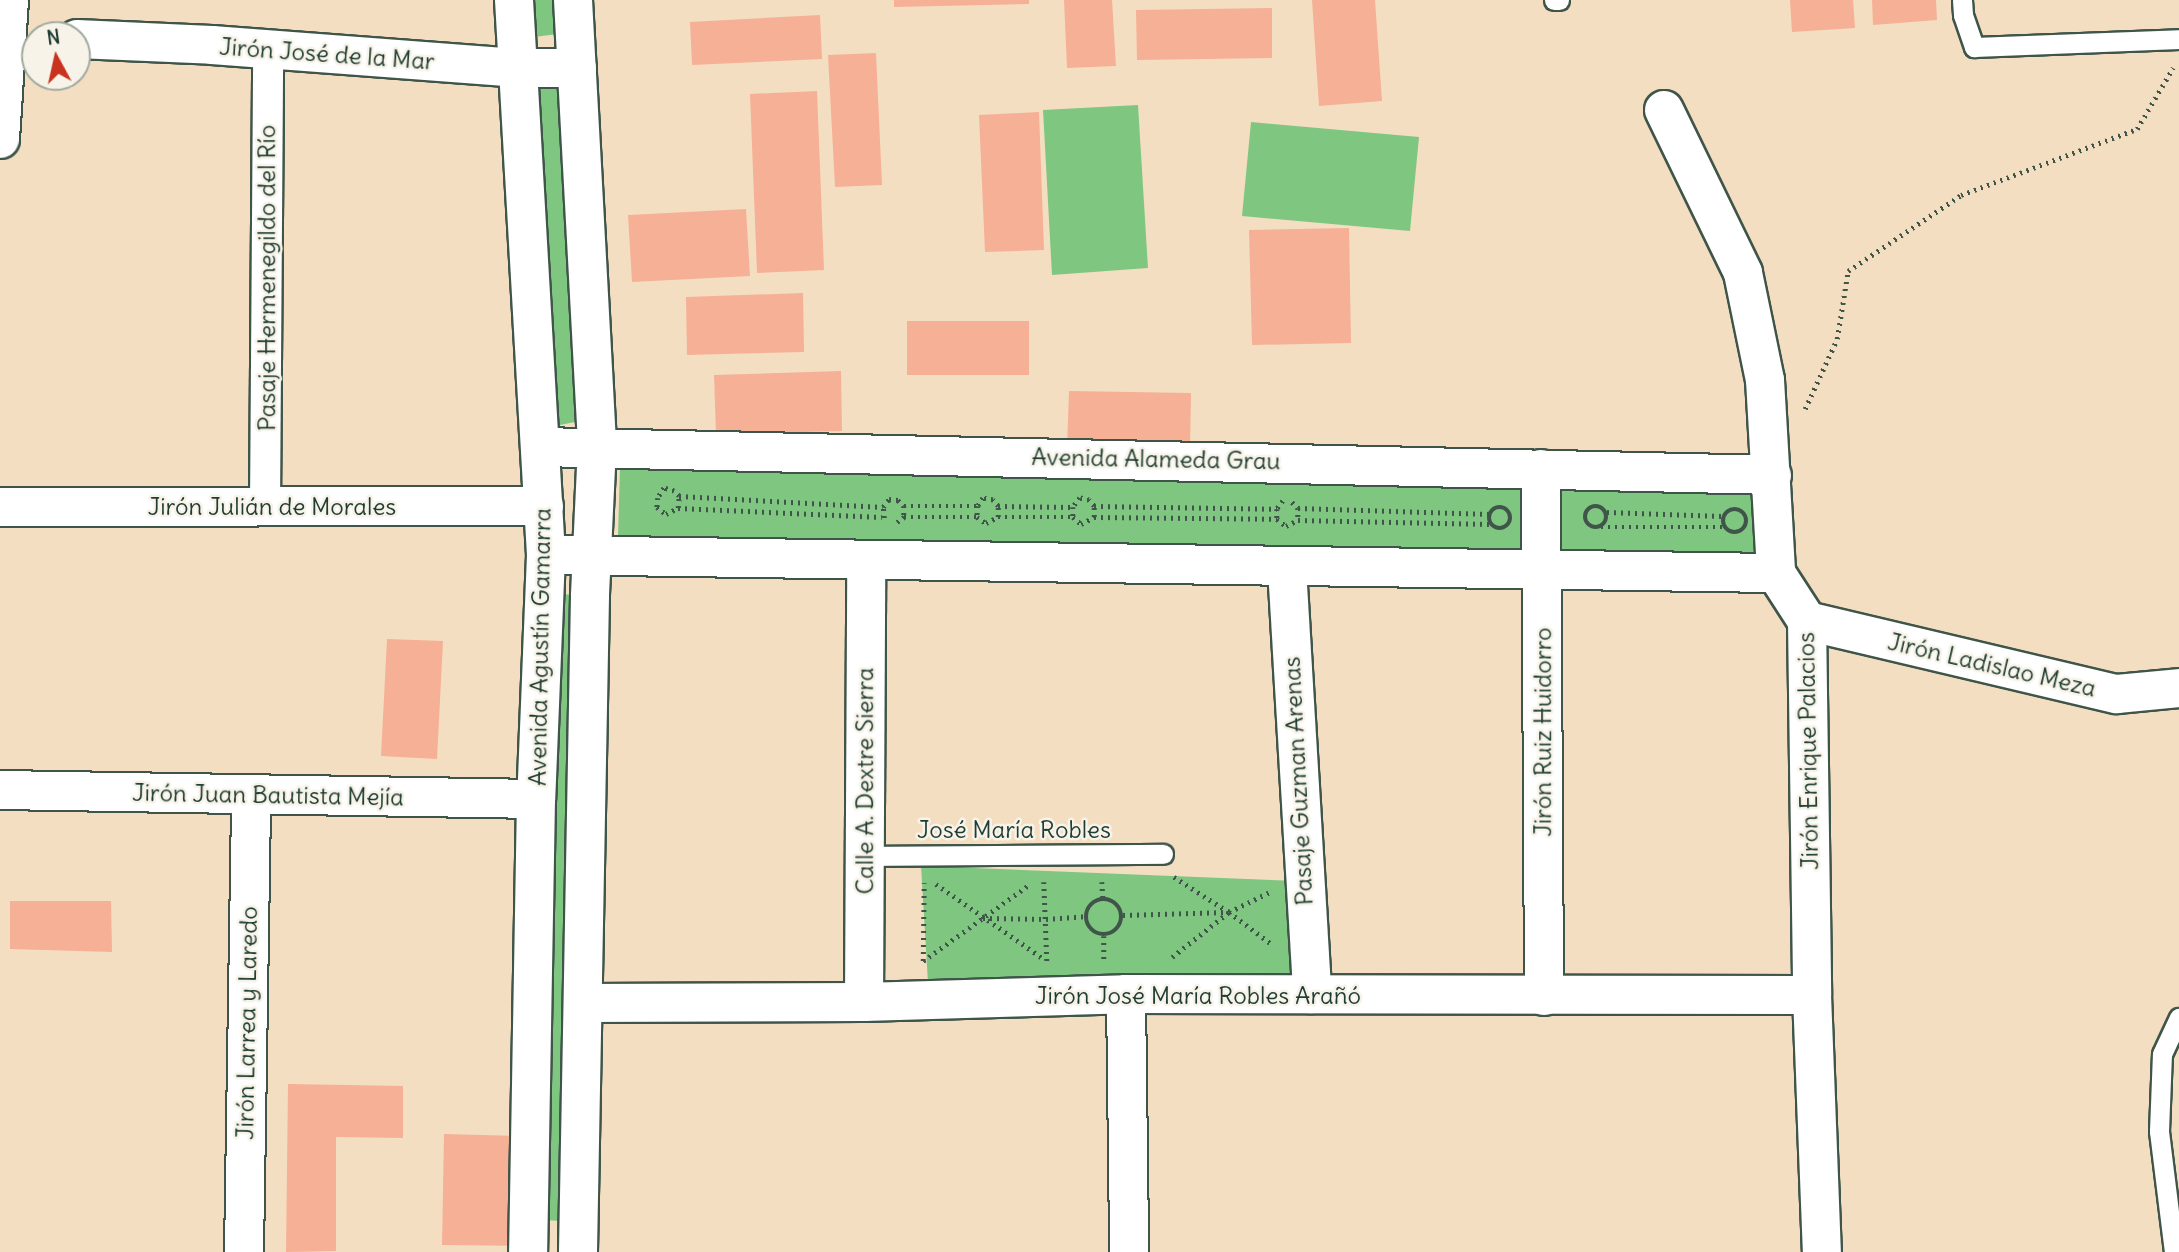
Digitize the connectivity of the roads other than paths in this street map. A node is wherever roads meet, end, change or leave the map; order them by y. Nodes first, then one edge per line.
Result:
1 (514, 0) edge
2 (573, 0) edge
3 (1553, 0) edge
4 (1559, 0) edge
5 (1962, 0) edge
6 (13, 27) edge
7 (2179, 39) edge
8 (91, 40) edge
9 (268, 49) junction
10 (516, 68) junction
11 (577, 68) junction
12 (1664, 110) dead end
13 (0, 139) edge
14 (597, 446) junction
15 (540, 447) junction
16 (1541, 468) junction
17 (1772, 475) junction
18 (544, 506) junction
19 (0, 507) edge
20 (265, 507) junction
21 (546, 555) junction
22 (591, 556) junction
23 (866, 561) junction
24 (1287, 568) junction
25 (1543, 568) junction
26 (1776, 573) junction
27 (1807, 621) junction
28 (2179, 688) edge
29 (0, 790) edge
30 (251, 795) junction
31 (536, 800) junction
32 (864, 856) junction
33 (1164, 862) road end
34 (1311, 984) junction
35 (1126, 994) junction
36 (1812, 995) junction
37 (1544, 996) junction
38 (864, 1002) junction
39 (583, 1003) junction
40 (2179, 1018) edge
41 (244, 1252) edge
42 (528, 1252) edge
43 (578, 1252) edge
44 (1129, 1252) edge
45 (1822, 1252) edge
46 (2174, 1252) edge

1 - 10 street, Avenida Agustín Gamarra
2 - 11 street, Avenida Agustín Gamarra
3 - 4 lane
5 - 7 lane
6 - 13 street
8 - 9 street, Jirón José de la Mar
9 - 10 street, Jirón José de la Mar
9 - 20 street, Pasaje Hermenegildo del Río
10 - 11 street, Jirón José de la Mar
10 - 15 street, Avenida Agustín Gamarra
11 - 14 street, Avenida Agustín Gamarra
12 - 17 street
14 - 15 street, Avenida Alameda Grau
14 - 16 street, Avenida Alameda Grau
14 - 22 street, Avenida Agustín Gamarra
15 - 18 street, Avenida Agustín Gamarra
16 - 17 street, Avenida Alameda Grau
16 - 25 street, Jirón Ruiz Huidorro
17 - 26 street
18 - 20 street, Jirón Julián de Morales
18 - 21 street, Avenida Agustín Gamarra
19 - 20 street, Jirón Julián de Morales
21 - 22 street
21 - 31 street, Avenida Agustín Gamarra
22 - 23 street
22 - 39 street, Avenida Agustín Gamarra
23 - 24 street
23 - 32 street, Calle A. Dextre Sierra
24 - 25 street
24 - 34 street, Pasaje Guzman Arenas
25 - 26 street
25 - 37 street, Jirón Ruiz Huidorro
26 - 27 street, Jirón Enrique Palacios
27 - 28 street, Jirón Ladislao Meza
27 - 36 street, Jirón Enrique Palacios
29 - 30 street, Jirón Juan Bautista Mejía
30 - 31 street, Jirón Juan Bautista Mejía
30 - 41 street, Jirón Larrea y Laredo
31 - 42 street, Avenida Agustín Gamarra
32 - 33 lane, José María Robles
32 - 38 street, Calle A. Dextre Sierra
34 - 35 street, Jirón José María Robles Arañó
34 - 37 street, Jirón José María Robles Arañó
35 - 38 street, Jirón José María Robles Arañó
35 - 44 street
36 - 37 street, Jirón José María Robles Arañó
36 - 45 street, Jirón Enrique Palacios
38 - 39 street, Jirón José María Robles Arañó
39 - 43 street, Avenida Agustín Gamarra
40 - 46 lane

